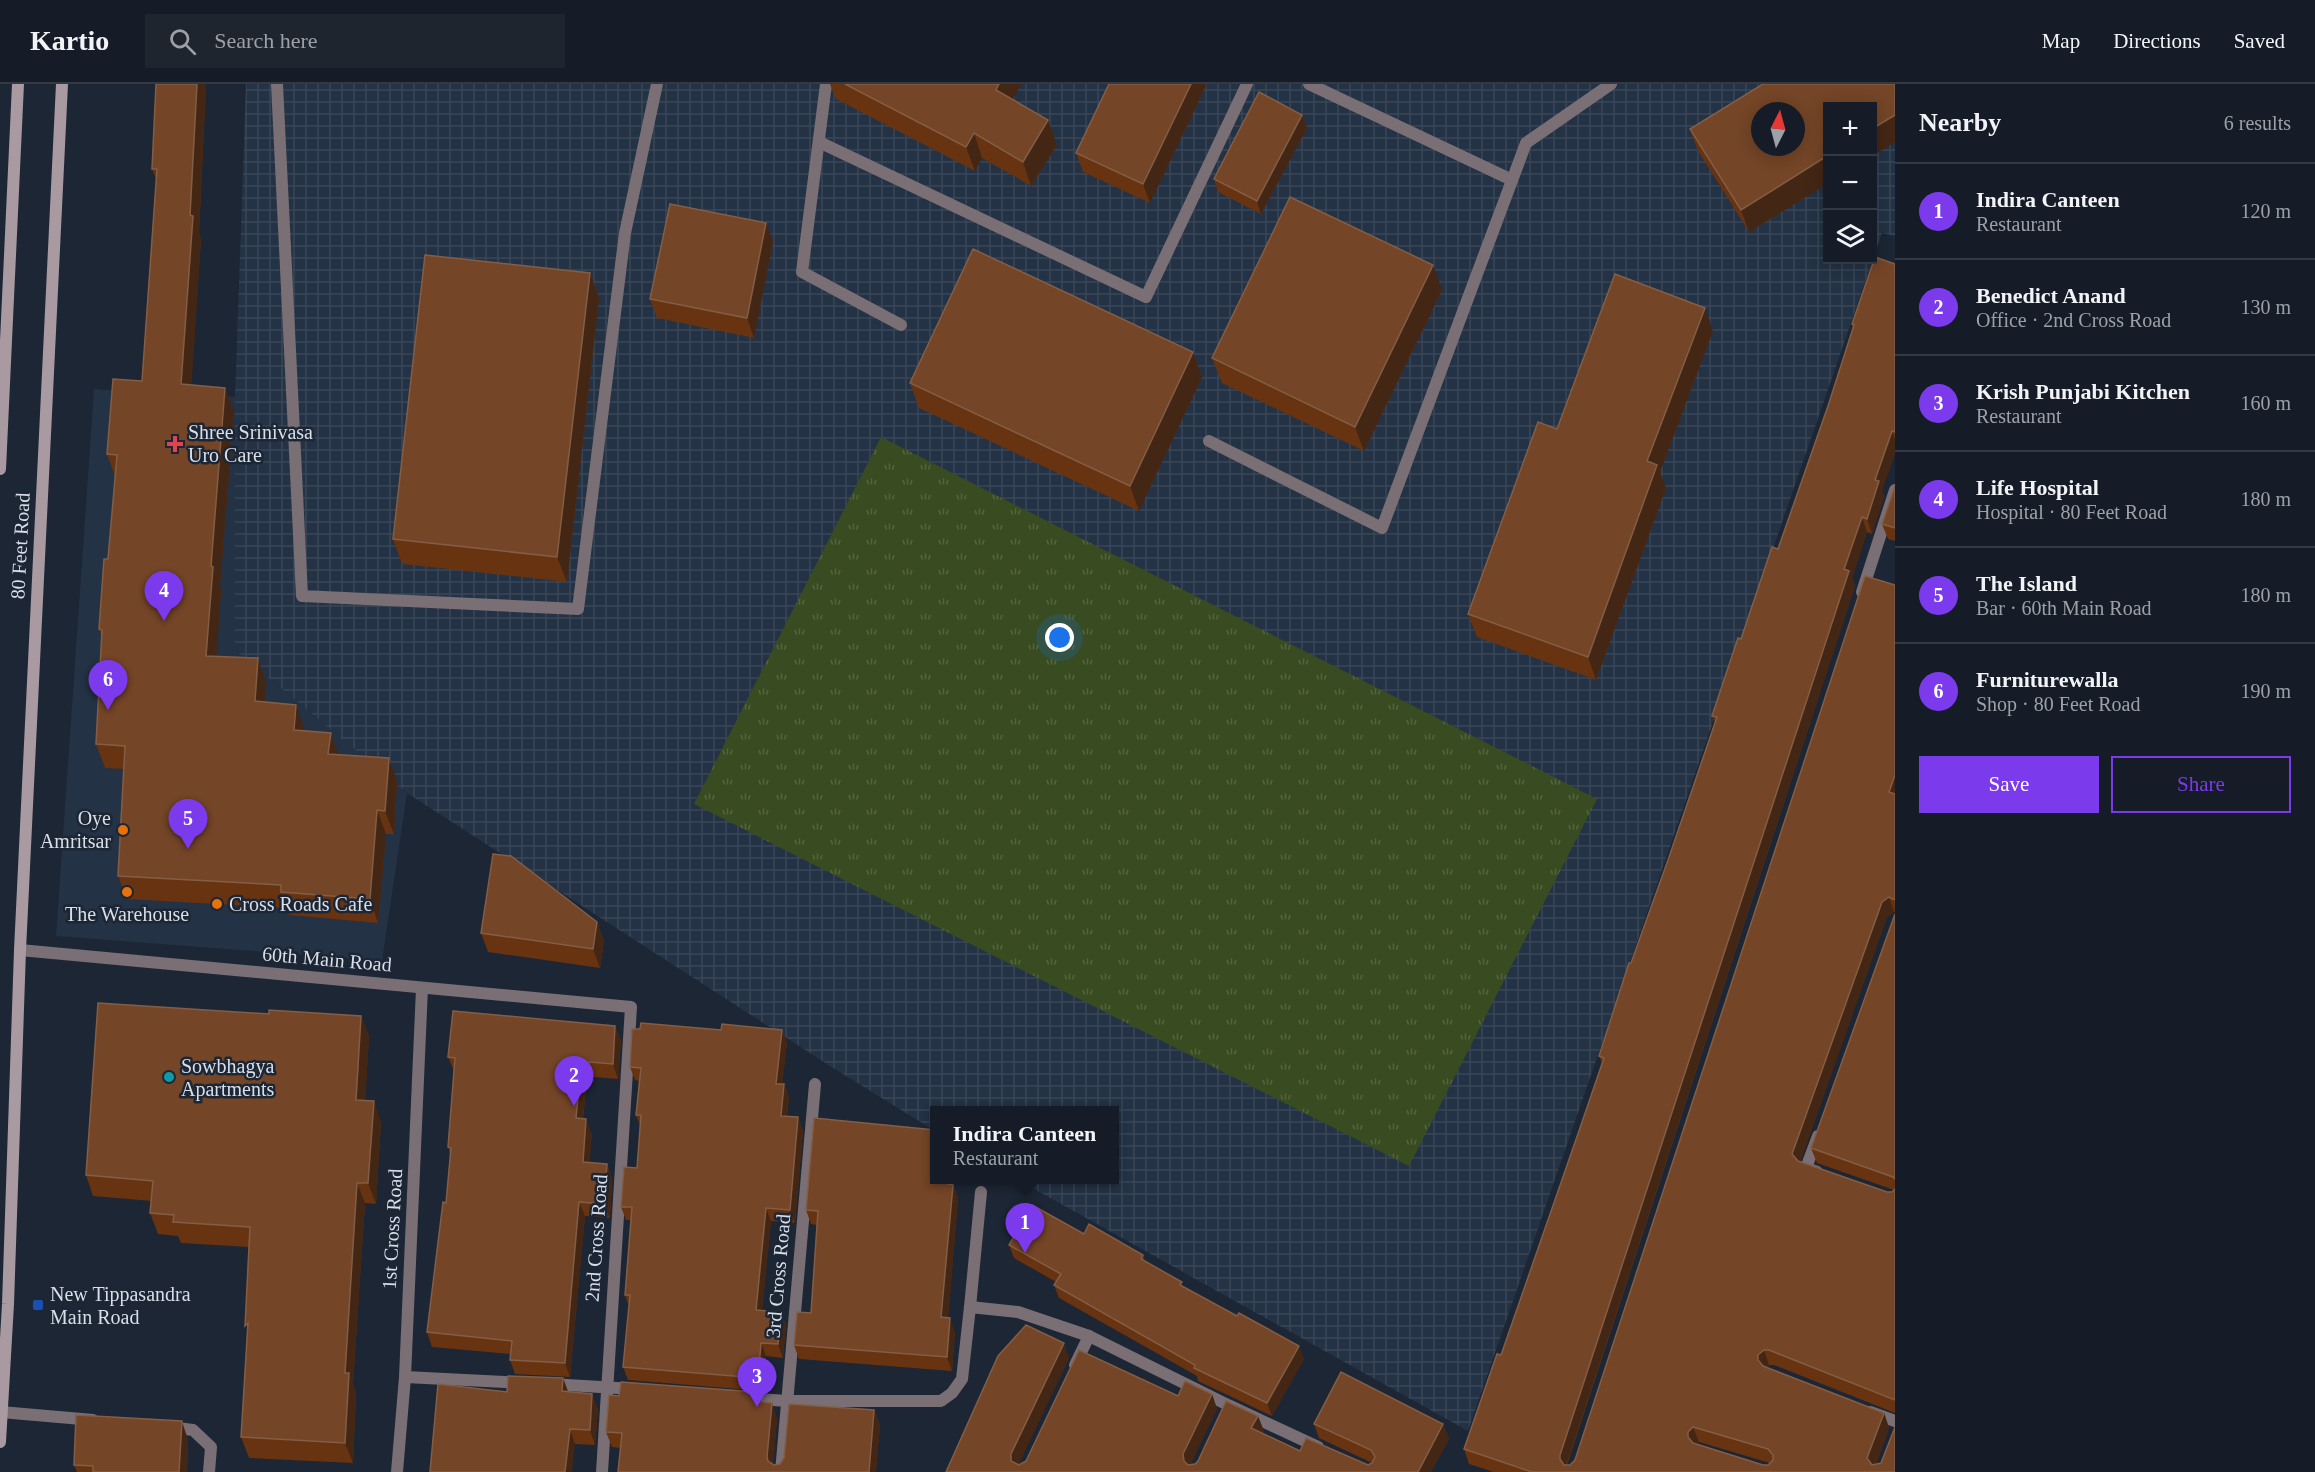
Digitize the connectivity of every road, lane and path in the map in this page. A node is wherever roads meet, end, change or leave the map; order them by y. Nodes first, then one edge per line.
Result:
1 (18, 84) edge
2 (62, 84) edge
3 (277, 84) edge
4 (657, 84) edge
5 (826, 84) edge
6 (1247, 84) edge
7 (1309, 84) edge
8 (1611, 84) edge
9 (819, 142) junction
10 (1512, 180) junction
11 (901, 325) dead end
12 (1209, 441) dead end
13 (0, 469) edge
14 (1895, 490) edge
15 (1858, 603) edge
16 (20, 950) junction
17 (422, 988) junction
18 (631, 1007) joint
19 (815, 1084) dead end
20 (1822, 1123) edge
21 (1828, 1176) edge
22 (981, 1192) dead end
23 (970, 1307) junction
24 (1089, 1336) junction
25 (405, 1377) junction
26 (1069, 1378) edge
27 (606, 1387) junction
28 (651, 1390) edge
29 (730, 1397) edge
30 (787, 1401) junction
31 (1854, 1405) edge
32 (1, 1412) edge
33 (1895, 1421) edge
34 (111, 1422) edge
35 (158, 1426) edge
36 (0, 1442) edge
37 (1331, 1453) edge
38 (209, 1472) edge
39 (397, 1472) edge
40 (602, 1472) edge
41 (780, 1472) edge

1 - 13 main road, 80 Feet Road
2 - 16 main road, 80 Feet Road
3 - 4 street
5 - 9 street
6 - 9 street
7 - 10 street
8 - 10 street
9 - 11 street
10 - 12 street
14 - 15 street
16 - 17 street, 60th Main Road
16 - 32 main road, 80 Feet Road
17 - 18 street, 60th Main Road
17 - 25 street, 1st Cross Road
18 - 27 street, 2nd Cross Road
19 - 30 street, 3rd Cross Road
20 - 21 street
22 - 23 street
23 - 24 street
23 - 30 street
24 - 26 street
24 - 37 street
25 - 27 street
25 - 39 street, 1st Cross Road
27 - 28 street
27 - 40 street, 2nd Cross Road
29 - 30 street
30 - 41 street, 3rd Cross Road
31 - 33 street
32 - 34 street
32 - 36 main road, 80 Feet Road
35 - 38 street

